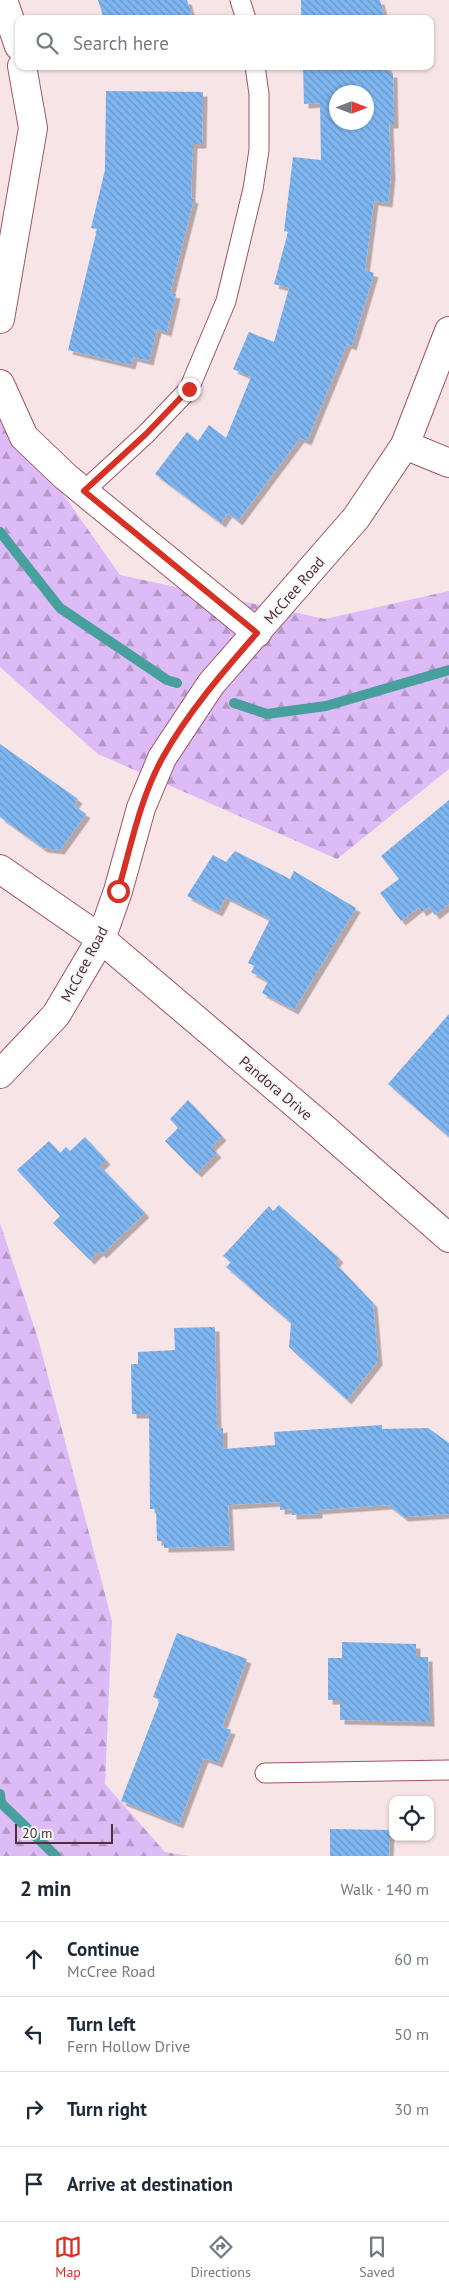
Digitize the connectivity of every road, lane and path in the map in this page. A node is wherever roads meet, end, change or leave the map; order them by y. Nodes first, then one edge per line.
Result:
1 (3, 0) edge
2 (240, 0) edge
3 (245, 15) edge
4 (15, 34) edge
5 (23, 70) edge
6 (256, 70) edge
7 (0, 319) edge
8 (449, 331) edge
9 (0, 384) edge
10 (404, 445) junction
11 (449, 463) edge
12 (84, 491) junction
13 (257, 633) junction
14 (0, 869) edge
15 (101, 939) junction
16 (0, 1074) edge
17 (449, 1238) edge
18 (449, 1770) edge
19 (265, 1773) dead end

1 - 4 street
2 - 3 lane
5 - 7 street
6 - 12 lane
8 - 10 street, McCree Road
9 - 12 street
10 - 11 street
10 - 13 street, McCree Road
12 - 13 street
13 - 15 street, McCree Road
14 - 15 street, Pandora Drive
15 - 16 street, McCree Road
15 - 17 street, Pandora Drive
18 - 19 lane

